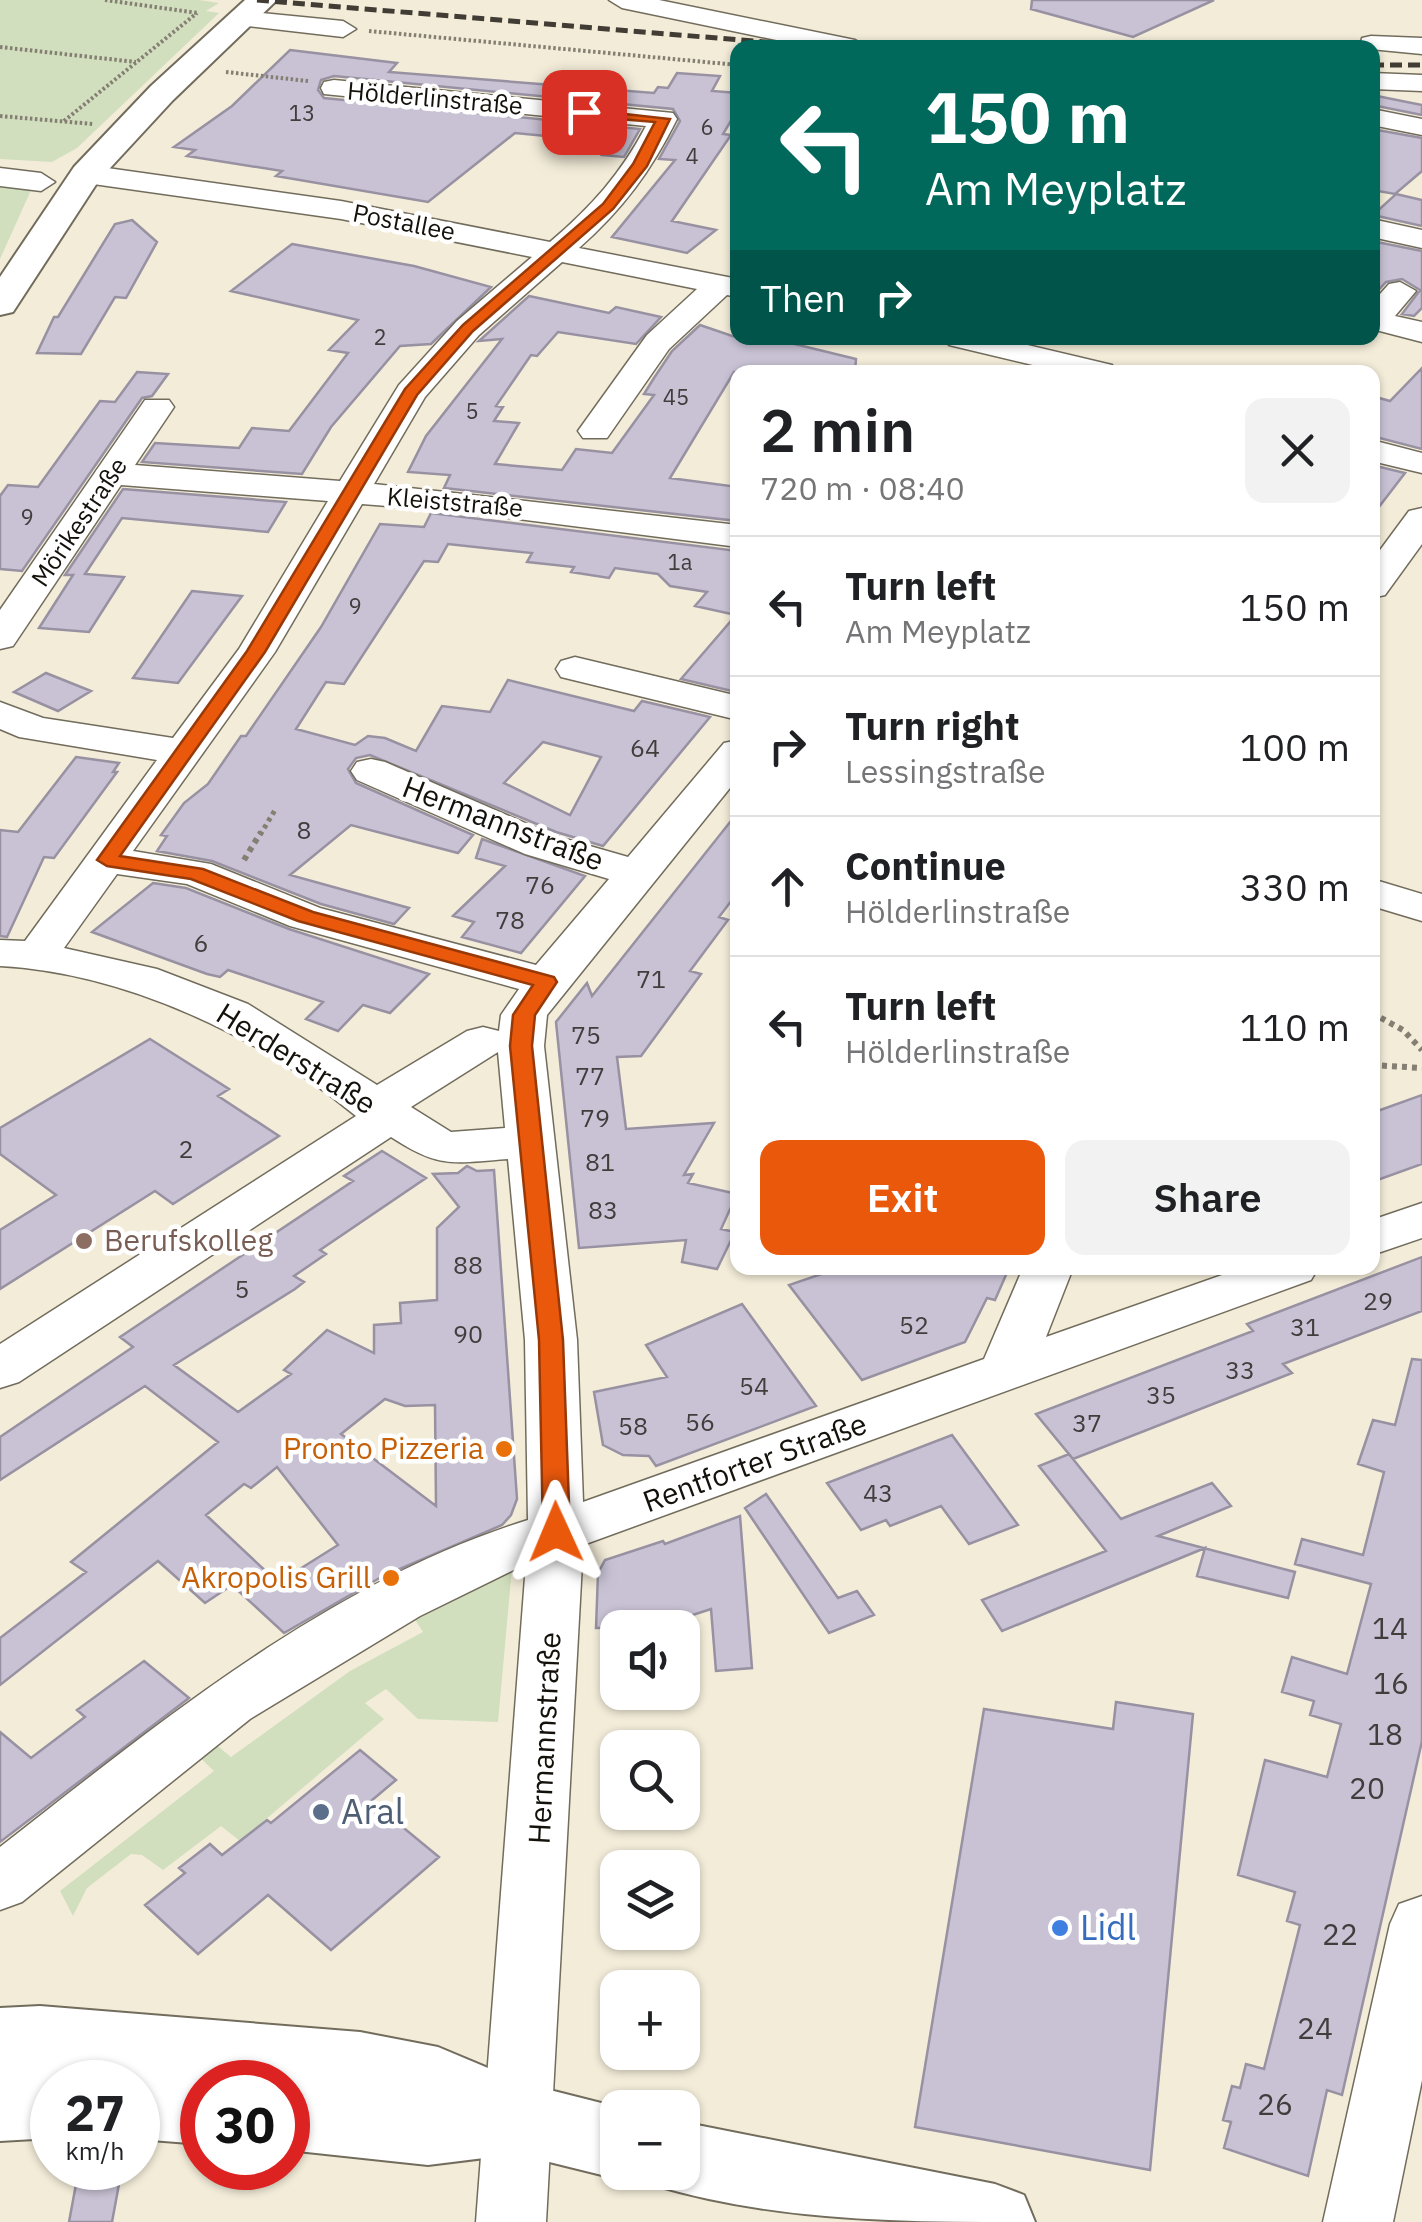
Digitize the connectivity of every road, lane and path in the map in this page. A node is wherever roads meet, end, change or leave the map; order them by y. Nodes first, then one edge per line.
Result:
1 (105, 0) edge
2 (622, 0) edge
3 (248, 12) edge
4 (196, 13) junction
5 (343, 29) joint
6 (815, 40) edge
7 (1380, 44) edge
8 (1422, 46) edge
9 (0, 47) edge
10 (136, 62) junction
11 (730, 64) edge
12 (190, 67) junction
13 (1380, 81) edge
14 (1422, 83) edge
15 (323, 85) joint
16 (676, 89) dead end
17 (0, 116) edge
18 (656, 118) junction
19 (1380, 118) edge
20 (64, 121) junction
21 (1422, 127) edge
22 (130, 128) junction
23 (86, 174) junction
24 (0, 176) edge
25 (42, 182) dead end
26 (1380, 230) edge
27 (1422, 239) edge
28 (557, 252) junction
29 (729, 286) edge
30 (1400, 291) dead end
31 (0, 304) edge
32 (1380, 313) edge
33 (1380, 322) edge
34 (1422, 332) edge
35 (981, 345) edge
36 (1071, 345) edge
37 (1042, 365) edge
38 (1046, 365) edge
39 (157, 407) dead end
40 (595, 431) dead end
41 (1380, 452) edge
42 (1422, 464) edge
43 (112, 474) junction
44 (349, 494) junction
45 (1422, 519) edge
46 (730, 535) edge
47 (1380, 576) edge
48 (0, 638) edge
49 (575, 669) dead end
50 (730, 706) edge
51 (0, 714) edge
52 (184, 752) junction
53 (371, 772) dead end
54 (729, 775) edge
55 (275, 810) dead end
56 (107, 860) junction
57 (636, 874) junction
58 (228, 886) junction
59 (1380, 895) edge
60 (1422, 908) edge
61 (19, 954) edge
62 (546, 982) junction
63 (1380, 1018) edge
64 (483, 1041) dead end
65 (1422, 1050) edge
66 (1380, 1065) edge
67 (1422, 1068) edge
68 (382, 1112) junction
69 (530, 1142) junction
70 (1422, 1220) edge
71 (1380, 1235) edge
72 (1045, 1275) edge
73 (1274, 1275) edge
74 (0, 1369) edge
75 (1005, 1373) junction
76 (556, 1532) junction
77 (0, 1883) edge
78 (1422, 1924) edge
79 (0, 2042) edge
80 (30, 2103) edge
81 (0, 2105) edge
82 (310, 2117) edge
83 (516, 2118) junction
84 (600, 2139) edge
85 (700, 2163) edge
86 (511, 2222) edge
87 (995, 2222) edge
88 (1358, 2222) edge

1 - 4 path
2 - 6 street
3 - 4 path
3 - 5 street
3 - 12 main road
4 - 10 path
5 - 11 path
7 - 8 street
9 - 10 path
10 - 20 path
12 - 15 path
12 - 22 main road
13 - 14 street
15 - 18 street, Hölderlinstraße
16 - 18 street
17 - 20 path
18 - 28 street
19 - 21 street
20 - 22 path
22 - 23 main road
23 - 28 street, Postallee
23 - 31 main road
24 - 25 street
26 - 27 street
28 - 29 street, Postallee
28 - 44 street
29 - 40 street, Postallee
30 - 32 street
33 - 34 street
35 - 37 street
36 - 38 street
39 - 43 street, Mörikestraße
41 - 42 street
43 - 44 street, Kleiststraße
43 - 48 street, Mörikestraße
44 - 46 street, Kleiststraße
44 - 52 street
45 - 47 street
49 - 50 street
51 - 52 street
52 - 56 street
53 - 57 street, Hermannstraße
54 - 57 street, Hermannstraße
55 - 58 path
56 - 58 street
56 - 61 street
57 - 62 street, Hermannstraße
58 - 62 street
59 - 60 street
61 - 68 street, Herderstraße
62 - 69 street, Hermannstraße
63 - 65 path
64 - 68 street
66 - 67 path
68 - 69 street, Herderstraße
68 - 74 street
69 - 76 street, Hermannstraße
70 - 71 street
72 - 75 street
73 - 75 street, Rentforter Straße
75 - 76 street, Rentforter Straße
76 - 77 street, Rentforter Straße
76 - 83 street, Hermannstraße
78 - 88 street
79 - 83 main road
80 - 81 main road
82 - 83 main road
83 - 84 main road
83 - 86 street, Hermannstraße
85 - 87 main road

